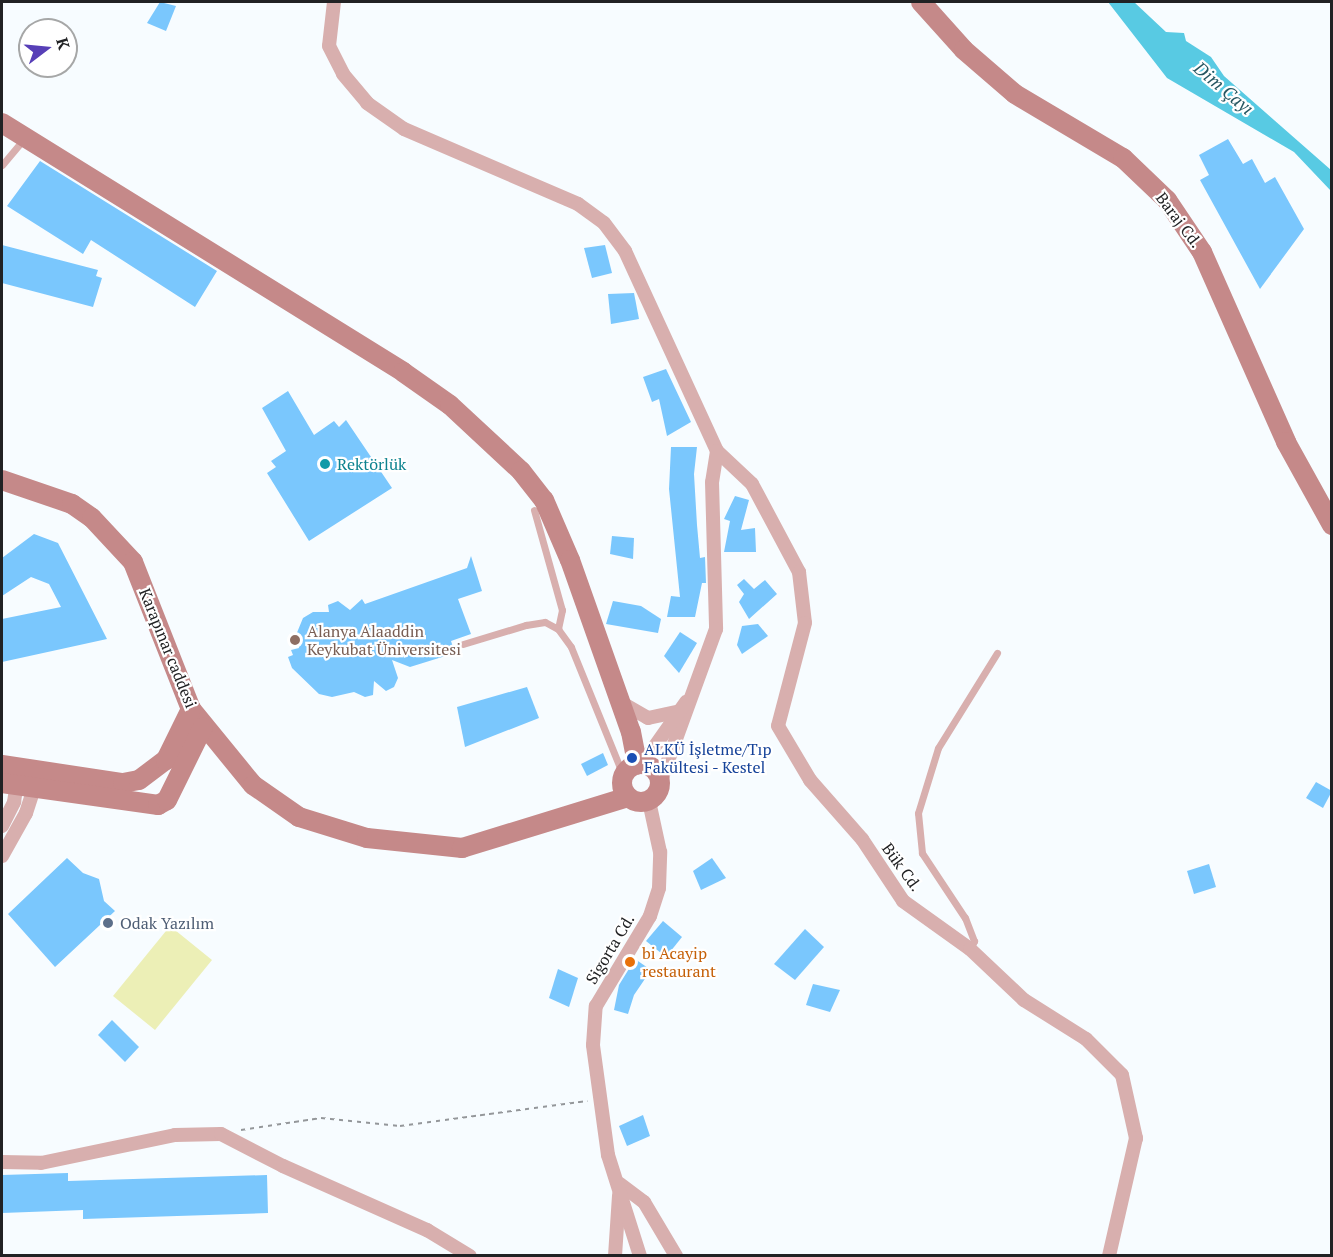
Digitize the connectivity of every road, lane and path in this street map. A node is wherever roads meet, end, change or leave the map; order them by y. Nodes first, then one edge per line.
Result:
1 (334, 2) edge
2 (921, 2) edge
3 (2, 123) edge
4 (25, 137) junction
5 (2, 165) edge
6 (717, 451) junction
7 (2, 480) edge
8 (534, 510) dead end
9 (1332, 525) edge
10 (558, 629) junction
11 (463, 644) dead end
12 (997, 653) dead end
13 (697, 685) junction
14 (621, 702) junction
15 (191, 709) junction
16 (680, 711) junction
17 (203, 727) junction
18 (630, 775) junction
19 (19, 777) edge
20 (661, 780) junction
21 (649, 801) junction
22 (2, 826) edge
23 (2, 856) edge
24 (970, 949) junction
25 (599, 1100) junction
26 (221, 1134) junction
27 (2, 1162) edge
28 (620, 1184) junction
29 (470, 1256) edge
30 (615, 1256) edge
31 (640, 1256) edge
32 (676, 1256) edge
33 (1109, 1256) edge

1 - 6 street
2 - 9 street, Baraj Cd.
3 - 4 street
4 - 5 lane
4 - 14 street
6 - 13 street
6 - 24 street, Bük Cd.
7 - 15 street, Karapınar caddesi
8 - 10 lane
10 - 11 lane
10 - 18 lane
12 - 24 lane
13 - 16 street
13 - 20 street
14 - 16 street
14 - 18 street
15 - 17 street, Karapınar caddesi
15 - 19 street
16 - 18 street
17 - 18 street, Karapınar caddesi
17 - 19 street
18 - 20 street
18 - 21 street
19 - 22 street
19 - 23 street
20 - 21 street
21 - 25 street, Sigorta Cd.
24 - 33 street, Bük Cd.
25 - 26 path
25 - 28 street, Sigorta Cd.
26 - 27 street
26 - 29 street
28 - 30 street
28 - 31 street, Sigorta Cd.
28 - 32 street

